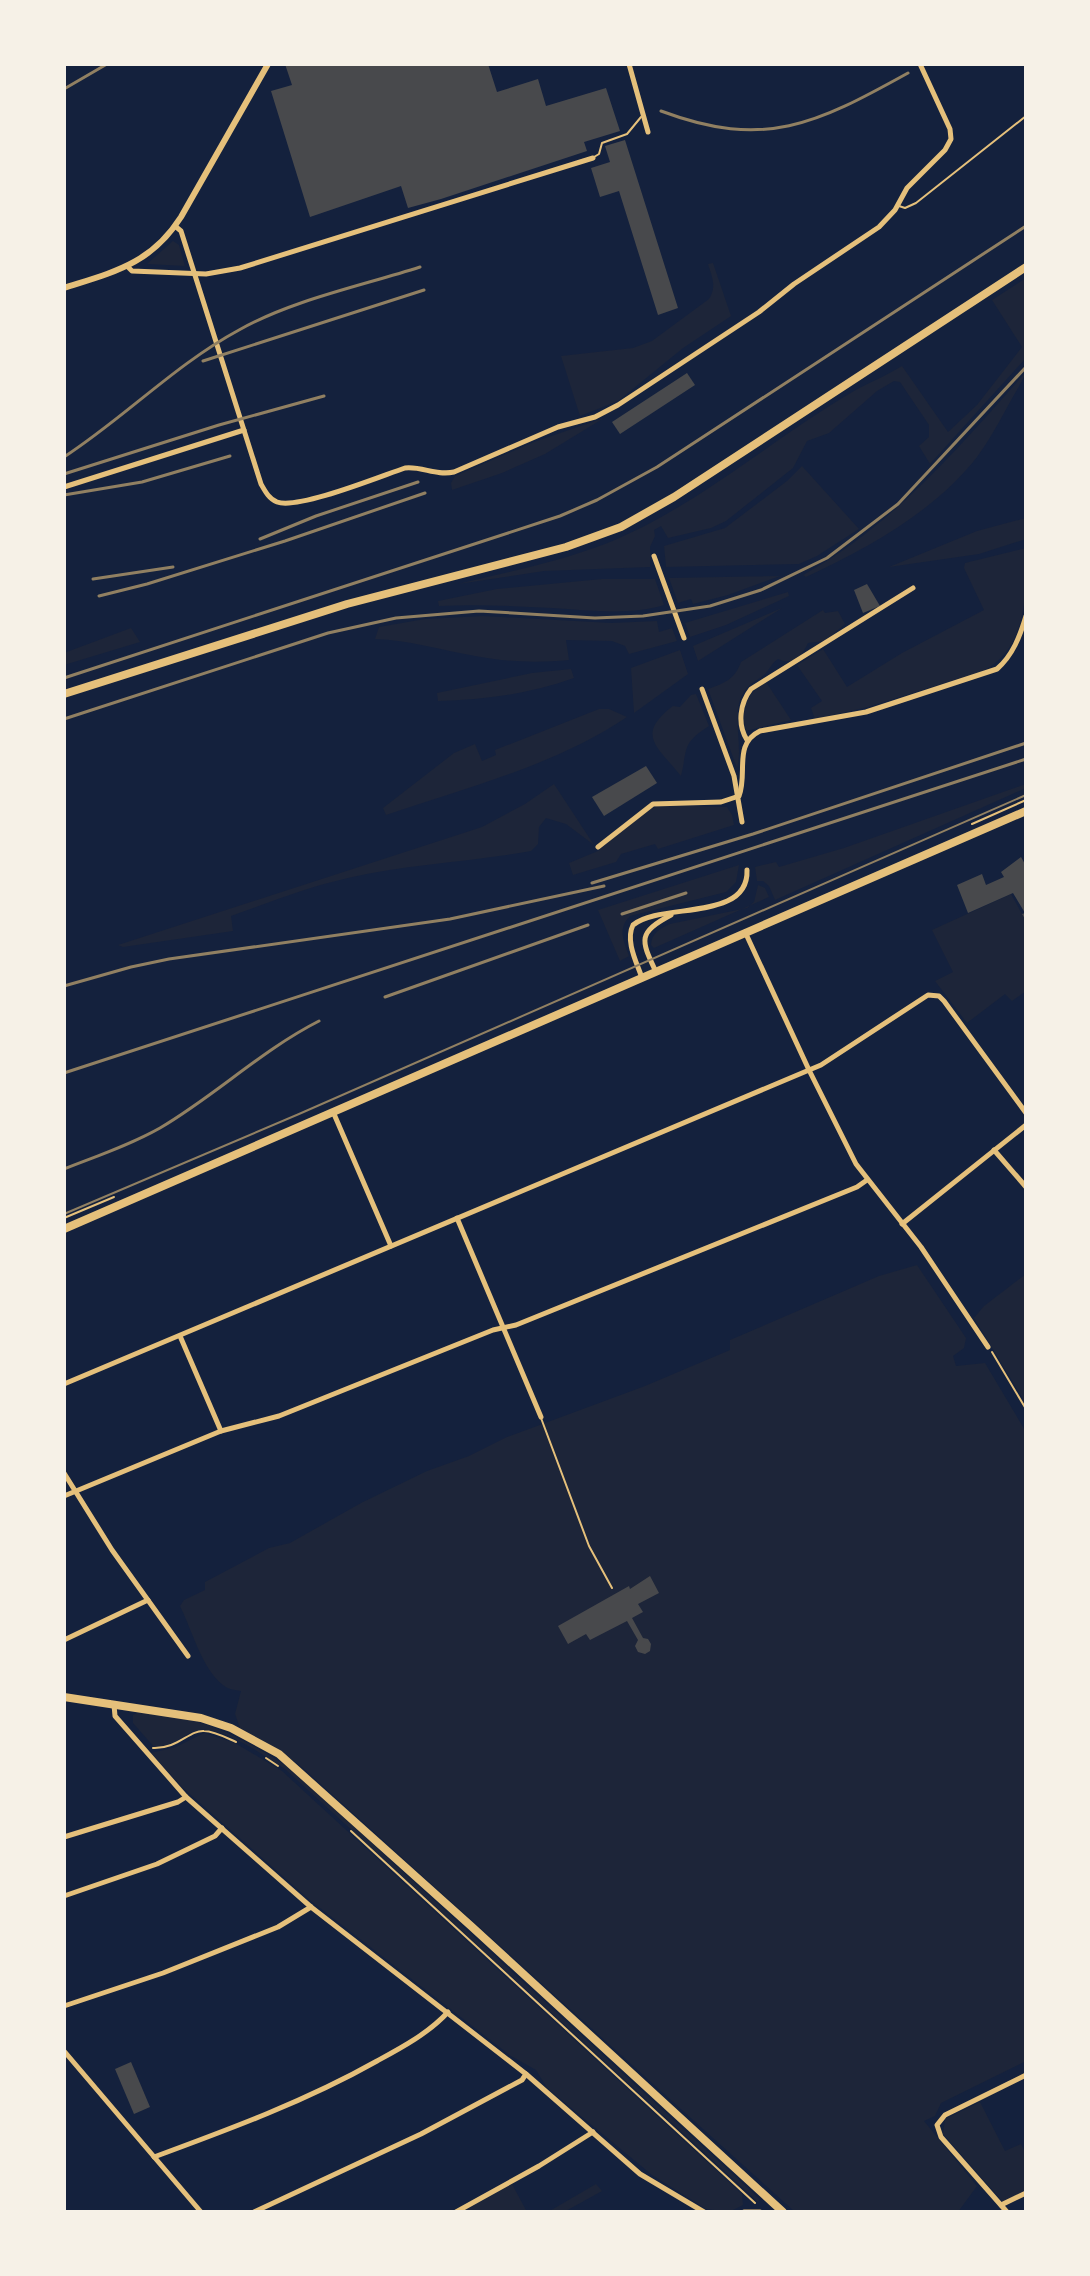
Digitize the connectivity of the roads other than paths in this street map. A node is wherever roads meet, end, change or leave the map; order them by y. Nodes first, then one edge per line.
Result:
1 (268, 64) edge
2 (629, 64) edge
3 (920, 64) edge
4 (644, 113) junction
5 (1026, 116) edge
6 (648, 132) dead end
7 (593, 158) joint
8 (898, 206) junction
9 (175, 226) junction
10 (128, 267) junction
11 (1026, 267) edge
12 (195, 273) junction
13 (64, 288) edge
14 (244, 430) junction
15 (64, 487) edge
16 (654, 556) dead end
17 (913, 588) dead end
18 (1026, 616) edge
19 (684, 638) dead end
20 (702, 689) dead end
21 (64, 694) edge
22 (747, 740) junction
23 (739, 796) junction
24 (1026, 811) edge
25 (742, 822) dead end
26 (598, 847) dead end
27 (747, 870) dead end
28 (676, 913) junction
29 (746, 934) junction
30 (656, 973) junction
31 (642, 979) junction
32 (809, 1070) junction
33 (1026, 1113) edge
34 (334, 1114) junction
35 (1026, 1125) edge
36 (994, 1150) junction
37 (867, 1180) junction
38 (1026, 1187) edge
39 (457, 1218) junction
40 (902, 1224) junction
41 (64, 1229) edge
42 (391, 1246) junction
43 (504, 1328) junction
44 (180, 1336) junction
45 (988, 1347) road end
46 (64, 1384) edge
47 (541, 1417) joint
48 (221, 1431) junction
49 (64, 1473) edge
50 (75, 1490) junction
51 (64, 1496) edge
52 (612, 1588) dead end
53 (148, 1600) junction
54 (64, 1640) edge
55 (188, 1656) dead end
56 (64, 1697) edge
57 (114, 1704) junction
58 (186, 1797) junction
59 (222, 1828) junction
60 (64, 1837) edge
61 (64, 1896) edge
62 (311, 1907) junction
63 (64, 2006) edge
64 (448, 2012) junction
65 (64, 2051) edge
66 (526, 2074) junction
67 (1026, 2075) edge
68 (593, 2132) junction
69 (154, 2157) junction
70 (1026, 2193) edge
71 (1001, 2205) junction
72 (758, 2211) edge
73 (201, 2212) edge
74 (254, 2212) edge
75 (456, 2212) edge
76 (704, 2212) edge
77 (744, 2212) edge
78 (783, 2212) edge
79 (1007, 2212) edge

1 - 9 street
2 - 4 street
3 - 8 street
4 - 6 street
4 - 7 lane
5 - 8 lane
7 - 12 street
8 - 14 street
9 - 10 street
9 - 12 street
10 - 12 street
10 - 13 street
11 - 21 main road
12 - 14 street
14 - 15 street
16 - 19 street
17 - 22 street
18 - 22 street
20 - 23 street
22 - 23 street
23 - 25 street
23 - 26 street
24 - 29 main road
27 - 28 street
28 - 30 street
28 - 31 street
29 - 30 main road
29 - 32 street
30 - 31 main road
31 - 34 main road
32 - 33 street
32 - 37 street
32 - 39 street
34 - 41 main road
34 - 42 street
35 - 36 street
36 - 38 street
36 - 40 street
37 - 40 street
37 - 43 street
39 - 42 street
39 - 43 street
40 - 45 street
42 - 44 street
43 - 47 street
43 - 48 street
44 - 46 street
44 - 48 street
47 - 52 lane
48 - 50 street
49 - 50 street
50 - 51 street
50 - 53 street
53 - 54 street
53 - 55 street
56 - 57 main road
57 - 58 street
57 - 78 main road
58 - 59 street
58 - 60 street
59 - 61 street
59 - 62 street
62 - 63 street
62 - 64 street
64 - 66 street
64 - 69 street
65 - 69 street
66 - 68 street
66 - 74 street
67 - 71 street
68 - 75 street
68 - 76 street
69 - 73 street
70 - 71 street
71 - 79 street
72 - 77 street

